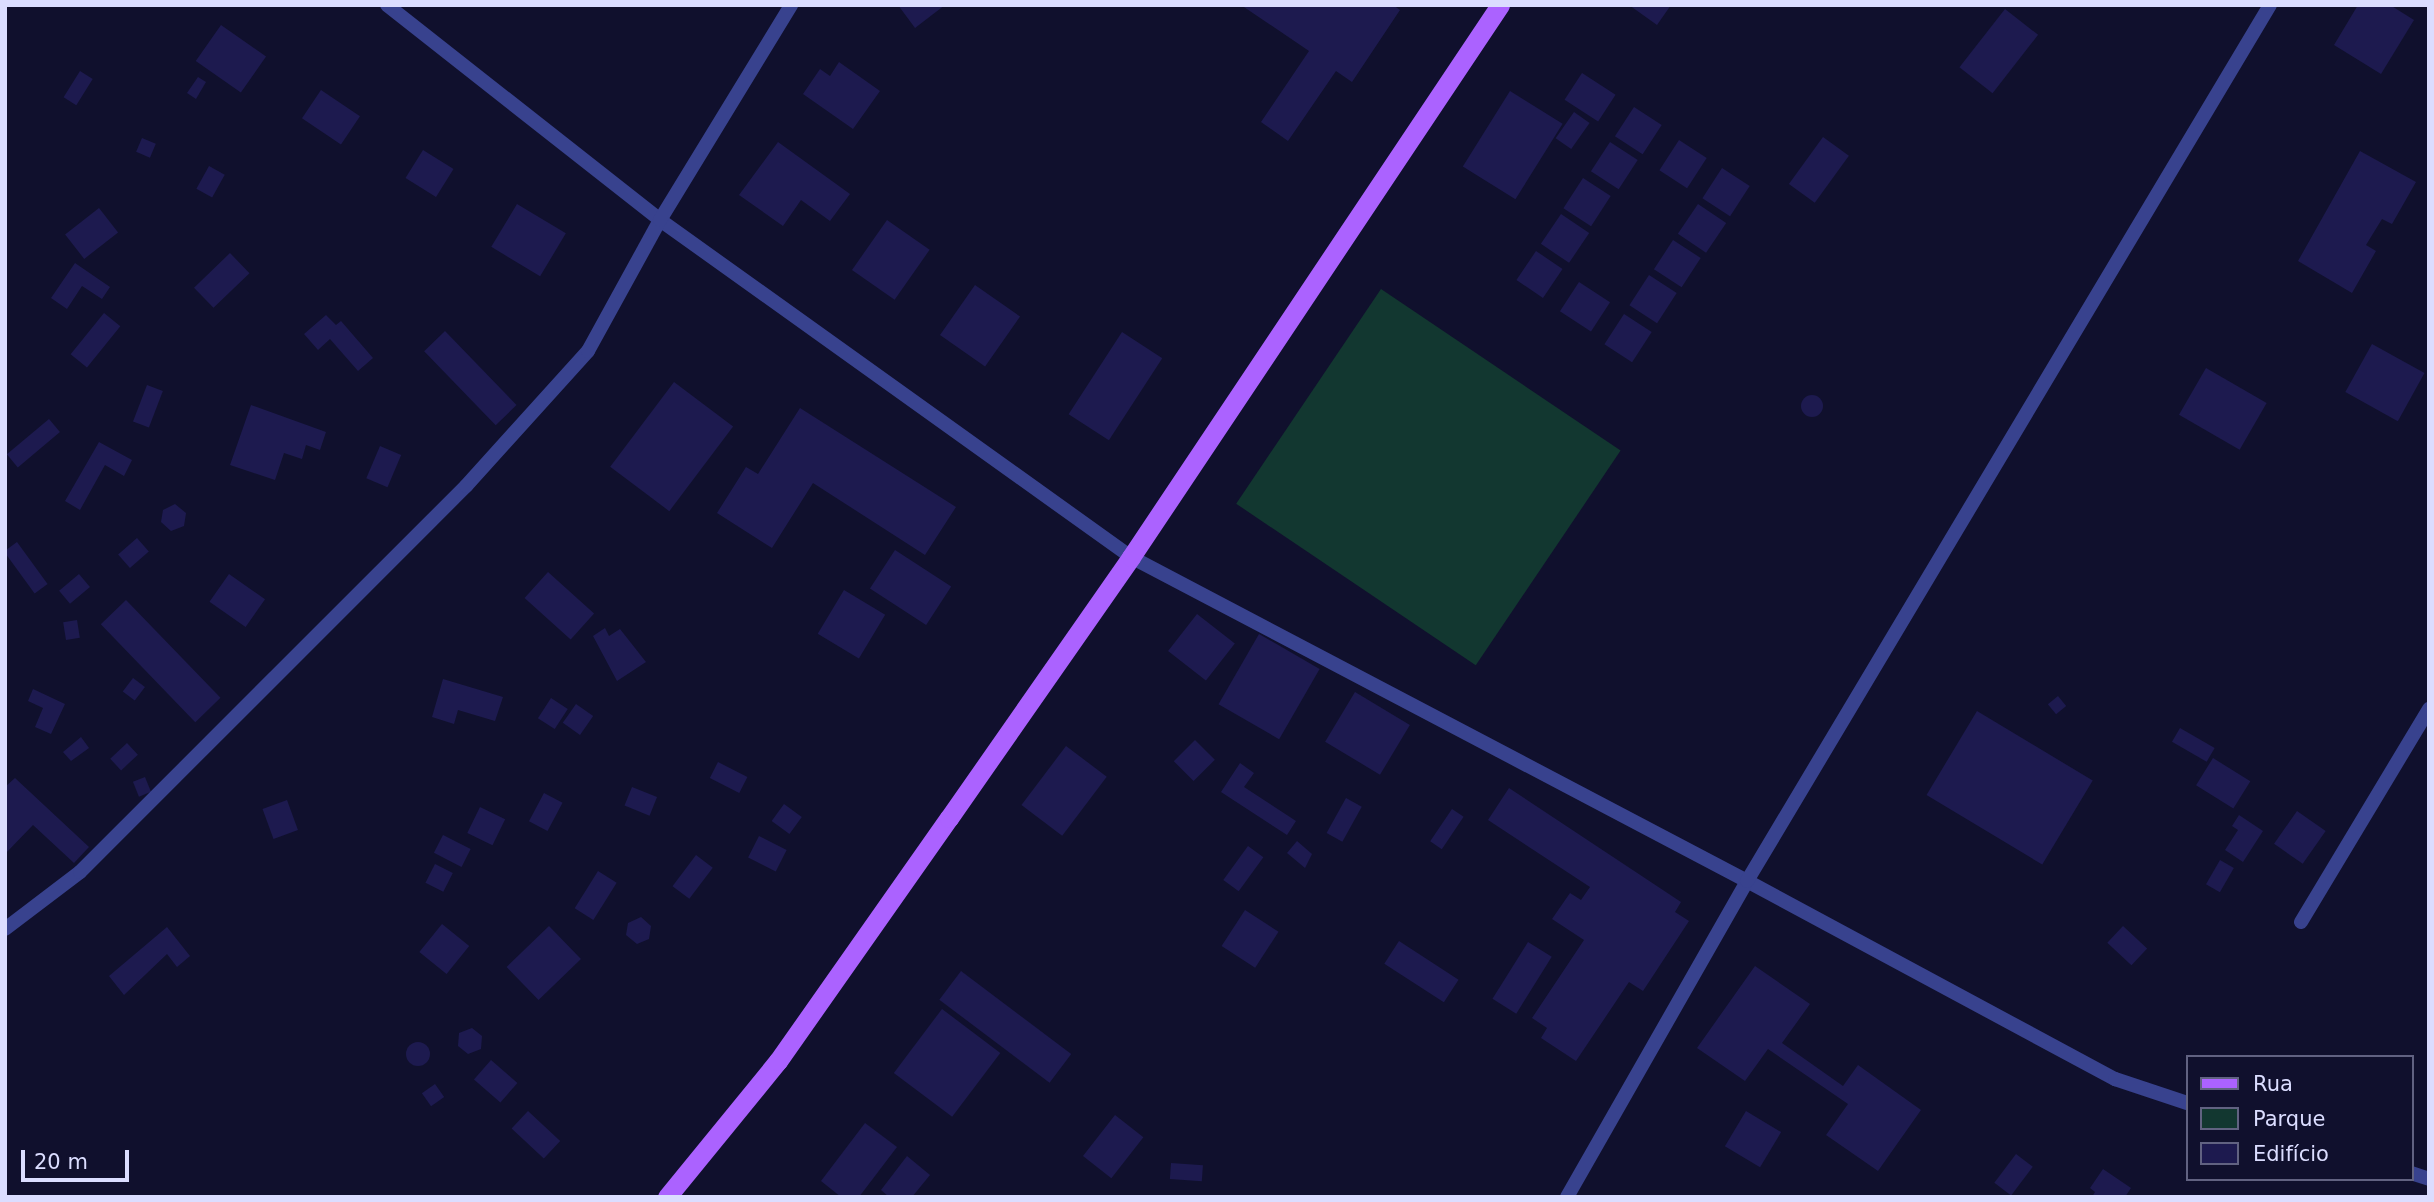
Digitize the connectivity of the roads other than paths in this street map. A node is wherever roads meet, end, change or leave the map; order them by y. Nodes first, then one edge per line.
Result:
1 (387, 5) edge
2 (791, 5) edge
3 (1500, 5) edge
4 (2270, 5) edge
5 (660, 220) junction
6 (1131, 557) junction
7 (2429, 709) edge
8 (1747, 881) junction
9 (2301, 922) dead end
10 (5, 929) edge
11 (2186, 1103) edge
12 (667, 1197) edge
13 (1567, 1197) edge

1 - 5 street
2 - 5 street
3 - 6 main road
4 - 8 street
5 - 6 street
5 - 10 street
6 - 8 street
6 - 12 main road
7 - 9 street
8 - 11 street
8 - 13 street

